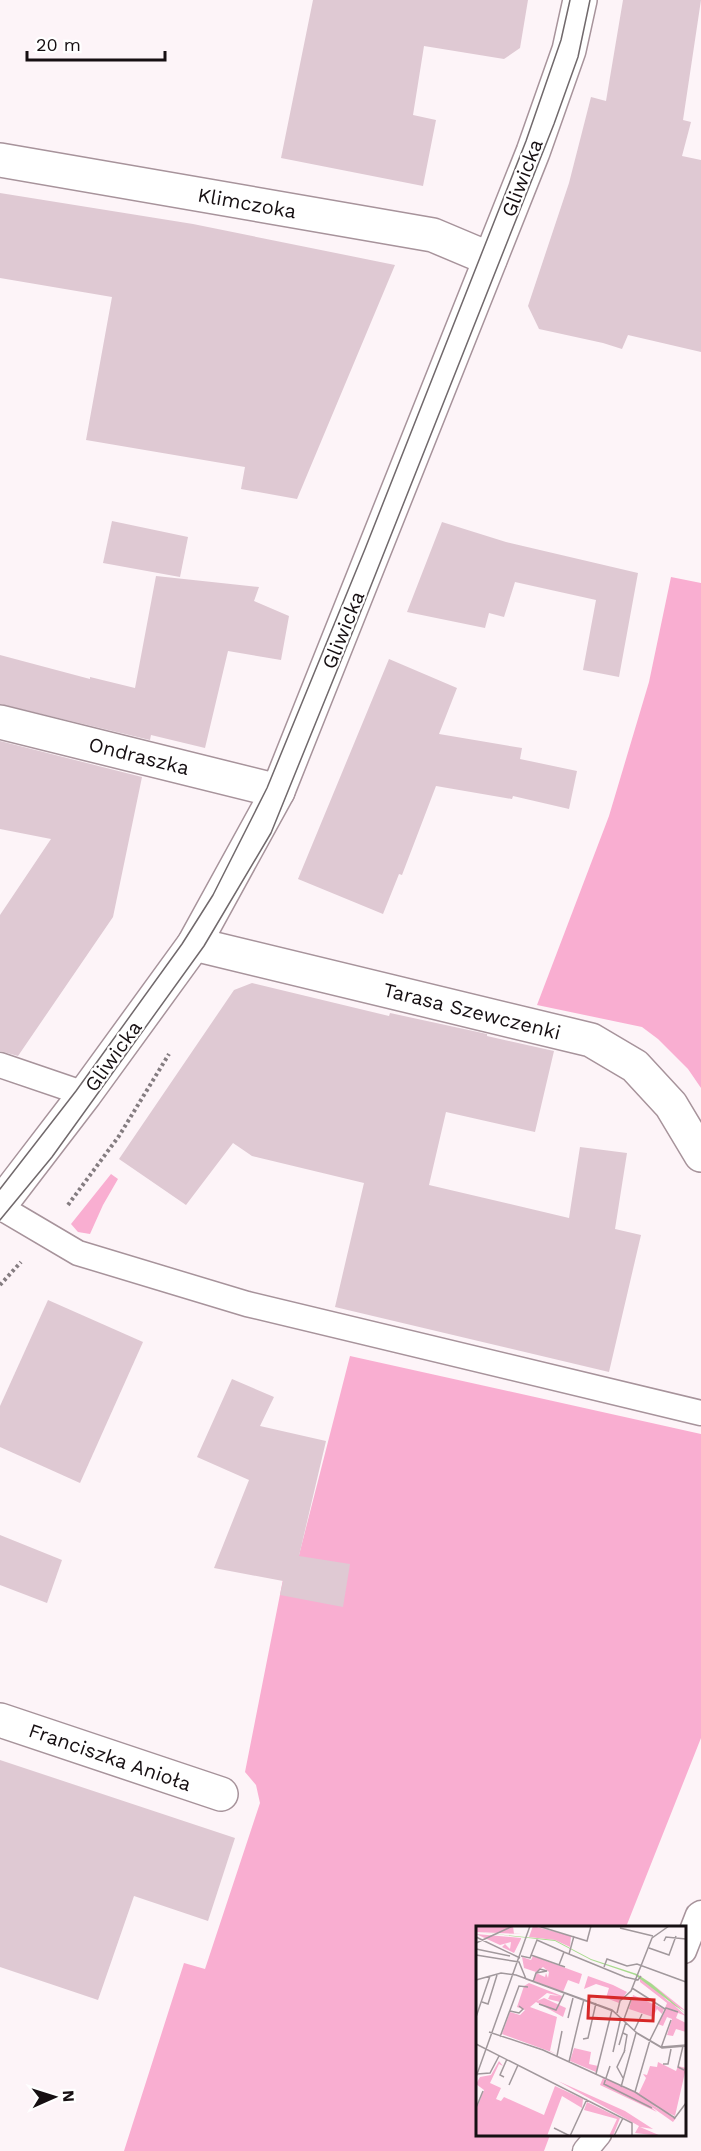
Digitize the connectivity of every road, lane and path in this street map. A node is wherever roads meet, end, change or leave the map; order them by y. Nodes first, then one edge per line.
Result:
1 (580, 0) edge
2 (0, 160) edge
3 (490, 259) junction
4 (0, 722) edge
5 (278, 791) junction
6 (194, 944) junction
7 (169, 1054) dead end
8 (0, 1065) edge
9 (85, 1094) junction
10 (701, 1155) edge
11 (0, 1206) edge
12 (47, 1234) junction
13 (0, 1285) edge
14 (701, 1413) edge
15 (0, 1720) edge
16 (221, 1794) dead end
17 (701, 1913) edge
18 (686, 1946) edge
19 (597, 2136) edge
20 (585, 2151) edge

1 - 3 street, Gliwicka
2 - 3 street, Klimczoka
3 - 5 street, Gliwicka
4 - 5 street, Ondraszka
5 - 6 street, Gliwicka
6 - 9 street, Gliwicka
6 - 10 street, Tarasa Szewczenki
7 - 12 path
8 - 9 lane
9 - 11 street, Gliwicka
11 - 12 lane
12 - 13 path
12 - 14 lane
15 - 16 street, Franciszka Anioła
17 - 18 lane
19 - 20 lane

